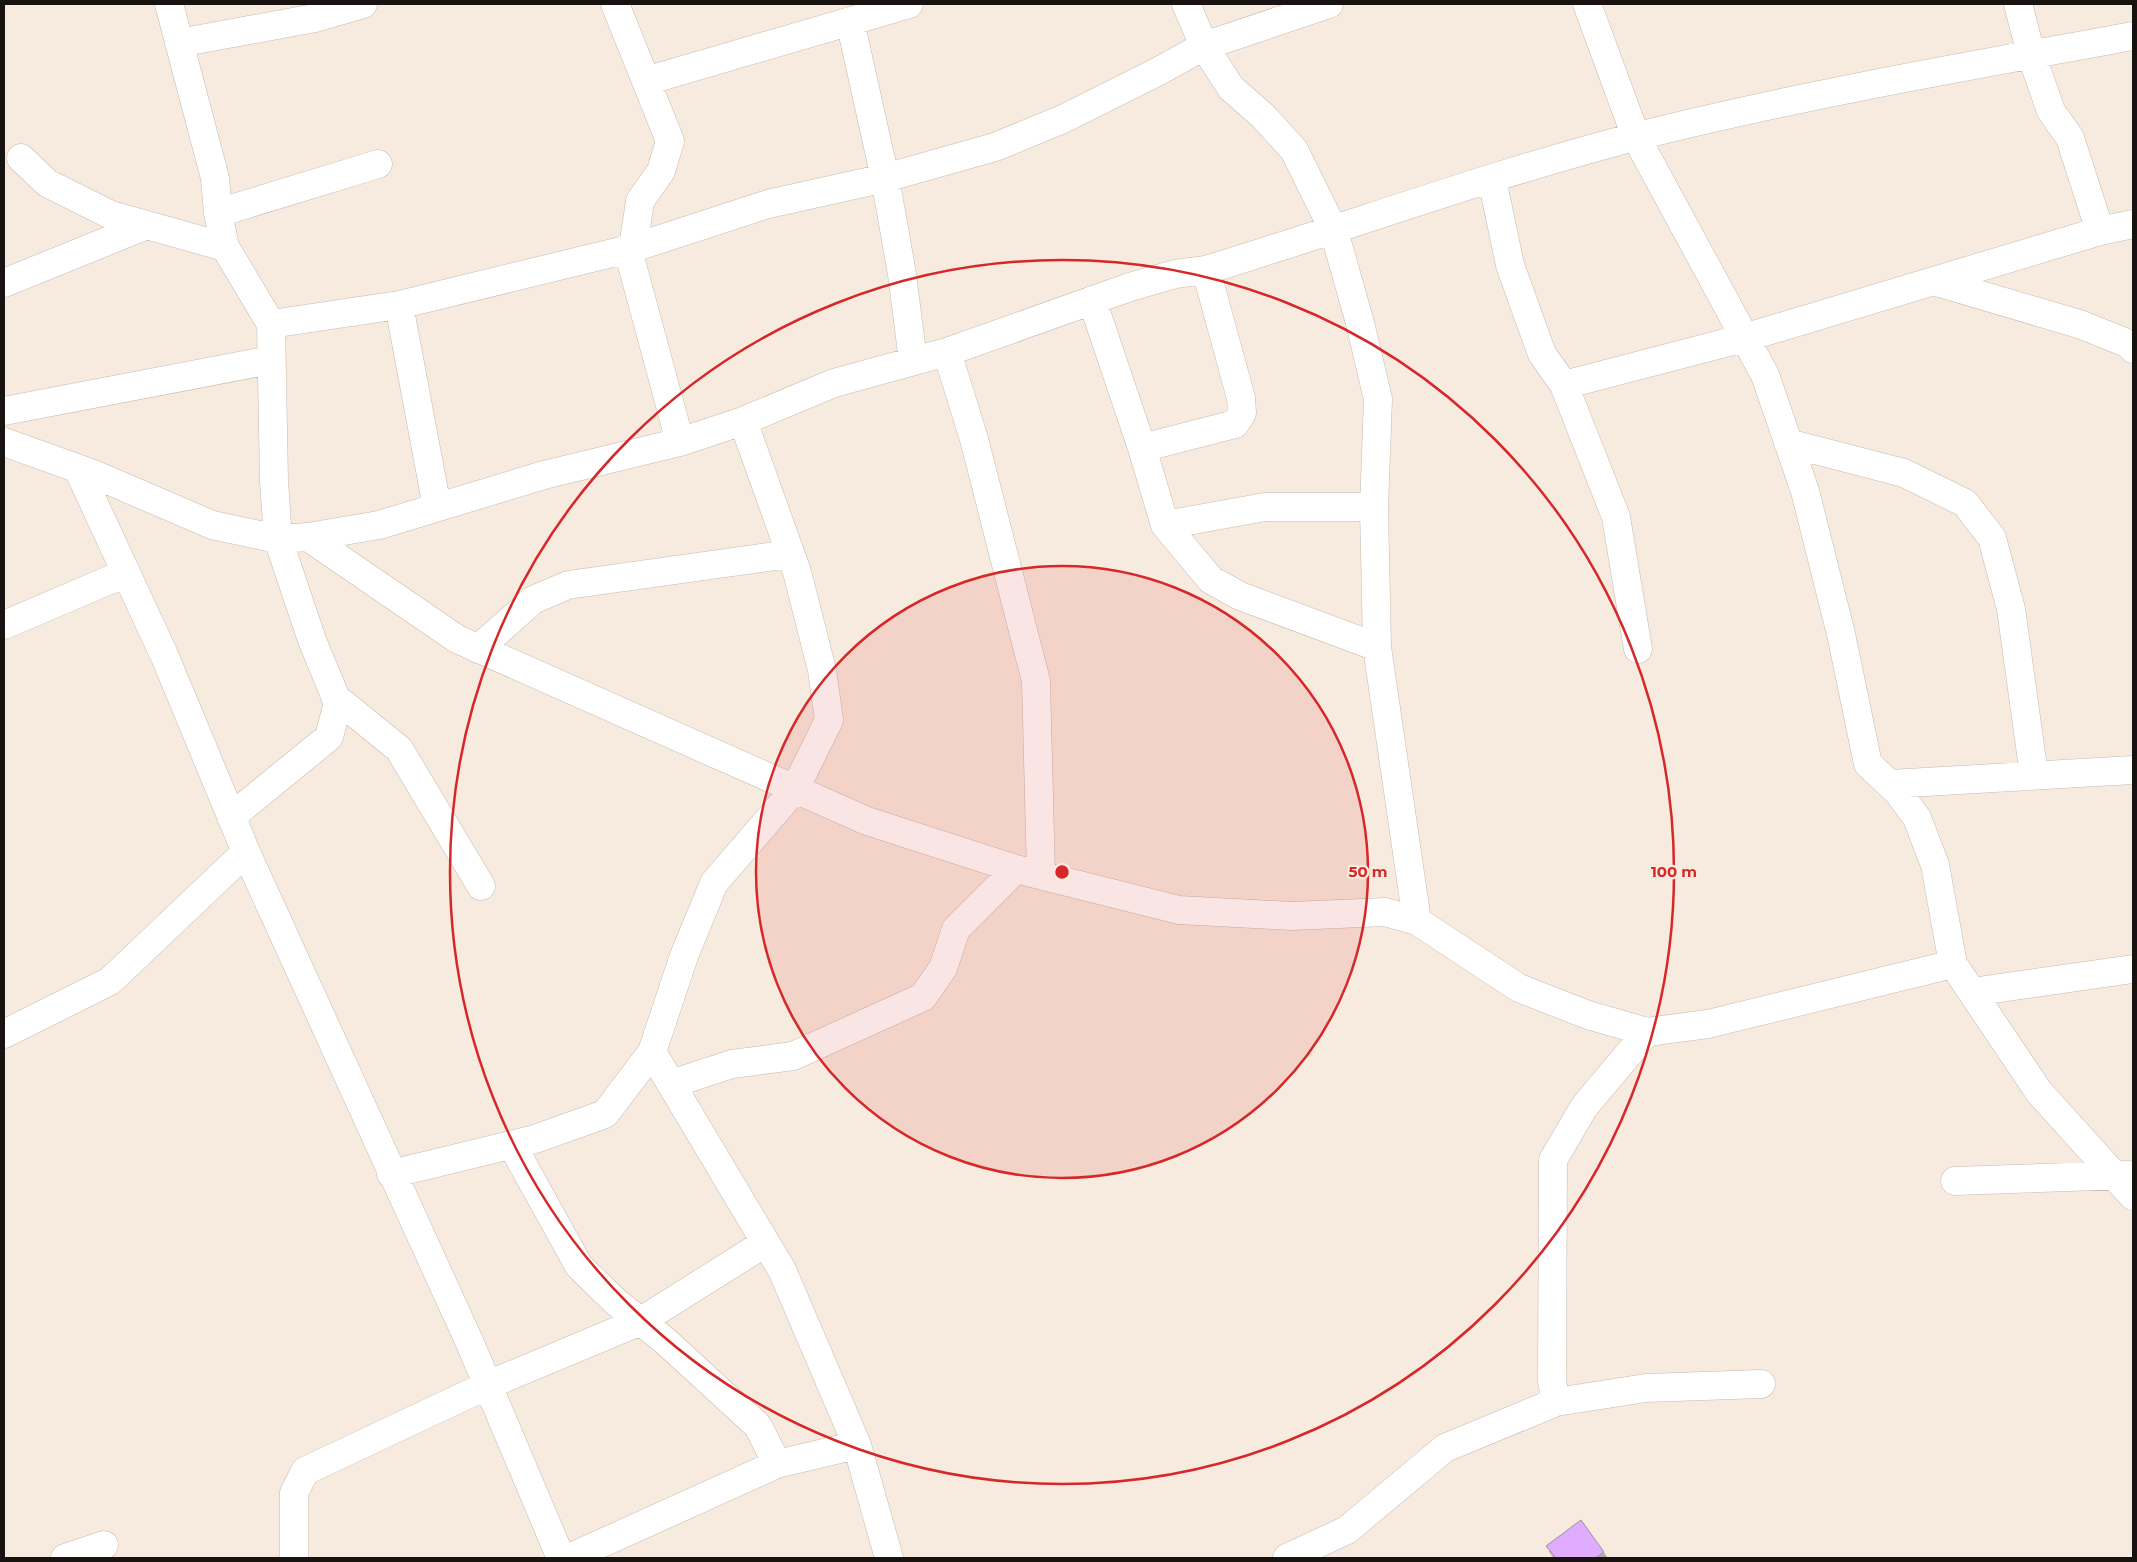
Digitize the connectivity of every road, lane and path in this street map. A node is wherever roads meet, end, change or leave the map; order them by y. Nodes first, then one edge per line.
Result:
1 (169, 4) edge
2 (363, 4) edge
3 (615, 4) edge
4 (909, 4) edge
5 (1186, 4) edge
6 (1329, 4) edge
7 (1587, 4) edge
8 (2018, 4) edge
9 (850, 21) junction
10 (2133, 36) edge
11 (179, 43) junction
12 (1204, 46) junction
13 (2031, 54) junction
14 (646, 81) junction
15 (1636, 137) junction
16 (21, 158) dead end
17 (378, 164) dead end
18 (885, 178) junction
19 (1492, 178) junction
20 (218, 213) junction
21 (2133, 224) edge
22 (147, 225) junction
23 (1334, 230) junction
24 (2100, 231) junction
25 (225, 247) junction
26 (633, 248) junction
27 (1206, 270) junction
28 (1937, 282) junction
29 (4, 283) edge
30 (1092, 300) junction
31 (400, 305) junction
32 (271, 324) junction
33 (1744, 338) junction
34 (2133, 349) edge
35 (947, 352) junction
36 (271, 360) junction
37 (913, 361) junction
38 (1564, 385) junction
39 (4, 411) edge
40 (742, 421) junction
41 (4, 442) edge
42 (680, 442) junction
43 (1788, 443) junction
44 (1142, 448) junction
45 (78, 469) junction
46 (437, 507) junction
47 (1374, 507) junction
48 (1165, 525) junction
49 (308, 537) junction
50 (278, 539) junction
51 (790, 554) junction
52 (126, 573) junction
53 (4, 625) edge
54 (1377, 647) junction
55 (478, 649) junction
56 (1638, 649) dead end
57 (335, 696) junction
58 (2133, 770) edge
59 (2034, 775) junction
60 (1890, 784) junction
61 (795, 789) junction
62 (231, 817) junction
63 (246, 852) junction
64 (1028, 872) junction
65 (481, 886) dead end
66 (1417, 921) junction
67 (1953, 964) junction
68 (2133, 969) edge
69 (1972, 992) junction
70 (1647, 1032) junction
71 (4, 1034) edge
72 (652, 1052) junction
73 (672, 1084) junction
74 (512, 1145) junction
75 (391, 1174) junction
76 (1954, 1182) dead end
77 (2128, 1182) edge
78 (765, 1243) junction
79 (641, 1321) junction
80 (1762, 1384) dead end
81 (488, 1385) junction
82 (1556, 1402) junction
83 (857, 1444) junction
84 (777, 1464) junction
85 (104, 1545) dead end
86 (65, 1558) edge
87 (294, 1558) edge
88 (561, 1558) edge
89 (569, 1558) edge
90 (889, 1558) edge
91 (1287, 1558) edge

1 - 11 street
2 - 11 street
3 - 14 street
4 - 9 street
5 - 12 street
6 - 12 street
7 - 15 street
8 - 13 street
9 - 14 street
9 - 18 street
10 - 13 street
11 - 20 street
12 - 18 street
12 - 23 street
13 - 15 street
13 - 24 street
14 - 26 street
15 - 19 street
15 - 33 street
16 - 22 street
17 - 20 street
18 - 26 street
18 - 37 street
19 - 23 street
19 - 38 street
20 - 25 street
21 - 24 street
22 - 25 street
22 - 29 street
23 - 27 street
23 - 47 street
24 - 28 street
25 - 32 street
26 - 31 street
26 - 42 street
27 - 30 street
27 - 44 street
28 - 33 street
28 - 34 street
30 - 35 street
30 - 44 street
31 - 32 street
31 - 46 street
32 - 36 street
33 - 38 street
33 - 43 street
35 - 37 street
35 - 64 street
36 - 39 street
36 - 50 street
37 - 40 street
38 - 56 street
40 - 42 street
40 - 51 street
41 - 45 street
42 - 46 street
43 - 59 street
43 - 60 street
44 - 48 street
45 - 50 street
45 - 52 street
46 - 49 street
47 - 48 street
47 - 54 street
48 - 54 street
49 - 50 street
49 - 55 street
50 - 57 street
51 - 55 street
51 - 61 street
52 - 53 street
52 - 62 street
54 - 66 street
55 - 61 street
57 - 62 street
57 - 65 street
58 - 59 street
59 - 60 street
60 - 67 street
61 - 64 street
61 - 72 street
62 - 63 street
63 - 71 street
63 - 75 street
64 - 66 street
64 - 73 street
66 - 70 street
67 - 69 street
67 - 70 street
68 - 69 street
69 - 77 street
70 - 82 street
72 - 73 street
72 - 74 street
73 - 78 street
74 - 75 street
74 - 79 street
75 - 81 street
76 - 77 street
78 - 79 street
78 - 83 street
79 - 81 street
79 - 84 street
80 - 82 street
81 - 87 street
81 - 88 street
82 - 91 street
83 - 84 street
83 - 90 street
84 - 89 street
85 - 86 street

